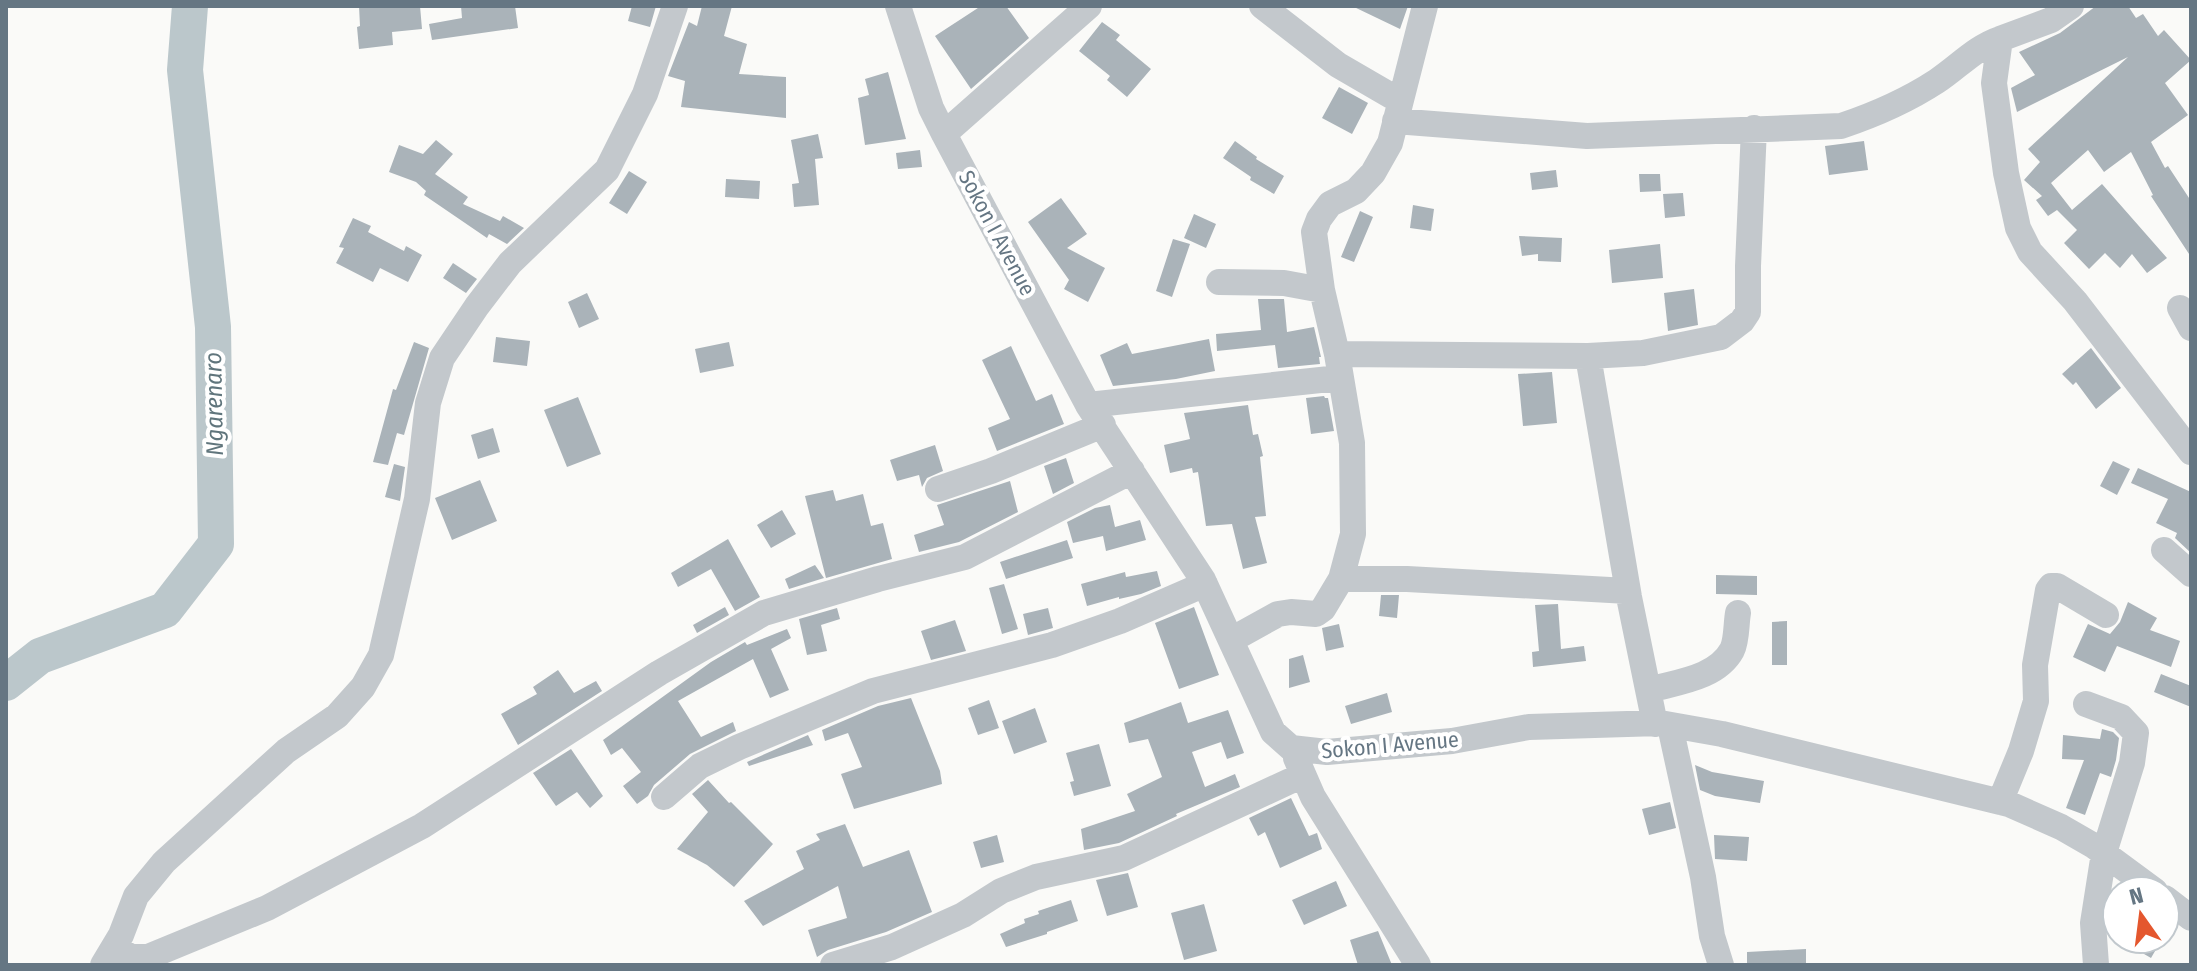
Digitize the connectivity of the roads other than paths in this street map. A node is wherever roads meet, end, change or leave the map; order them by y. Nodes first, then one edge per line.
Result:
1 (675, 6) edge
2 (898, 6) edge
3 (1089, 6) edge
4 (1262, 6) edge
5 (1425, 6) edge
6 (2071, 6) edge
7 (2000, 39) junction
8 (1398, 111) junction
9 (1754, 128) junction
10 (944, 134) junction
11 (1219, 282) dead end
12 (1322, 290) junction
13 (1588, 356) junction
14 (1338, 366) junction
15 (1096, 415) junction
16 (2191, 452) edge
17 (1132, 471) junction
18 (938, 489) dead end
19 (2164, 550) dead end
20 (2191, 574) edge
21 (1341, 579) junction
22 (1205, 584) junction
23 (1628, 591) junction
24 (1738, 613) dead end
25 (2106, 615) dead end
26 (1231, 640) junction
27 (1649, 690) junction
28 (2086, 704) dead end
29 (1662, 725) junction
30 (1291, 748) junction
31 (1303, 775) junction
32 (664, 797) dead end
33 (2000, 802) junction
34 (2104, 853) junction
35 (2134, 875) edge
36 (109, 956) edge
37 (833, 965) edge
38 (1418, 965) edge
39 (1721, 965) edge
40 (2096, 965) edge

1 - 36 street
2 - 10 street, Sokon I Avenue
3 - 10 street
4 - 8 street
5 - 8 street
6 - 7 street
7 - 9 street
7 - 16 street
8 - 9 street
8 - 12 street
9 - 13 street
10 - 15 street, Sokon I Avenue
11 - 12 street
12 - 14 street
13 - 14 street
13 - 23 street
14 - 15 street
14 - 21 street
15 - 17 street, Sokon I Avenue
15 - 18 street
17 - 22 street, Sokon I Avenue
17 - 36 street
19 - 20 street
21 - 23 street
21 - 26 street
22 - 26 street, Sokon I Avenue
22 - 32 street
23 - 27 street
24 - 27 street
25 - 33 street
26 - 30 street, Sokon I Avenue
27 - 29 street
28 - 34 street
29 - 30 street, Sokon I Avenue
29 - 33 street, Sokon I Avenue
29 - 39 street
30 - 31 street
31 - 37 street
31 - 38 street
33 - 34 street, Sokon I Avenue
34 - 35 street, Sokon I Avenue
34 - 40 street

